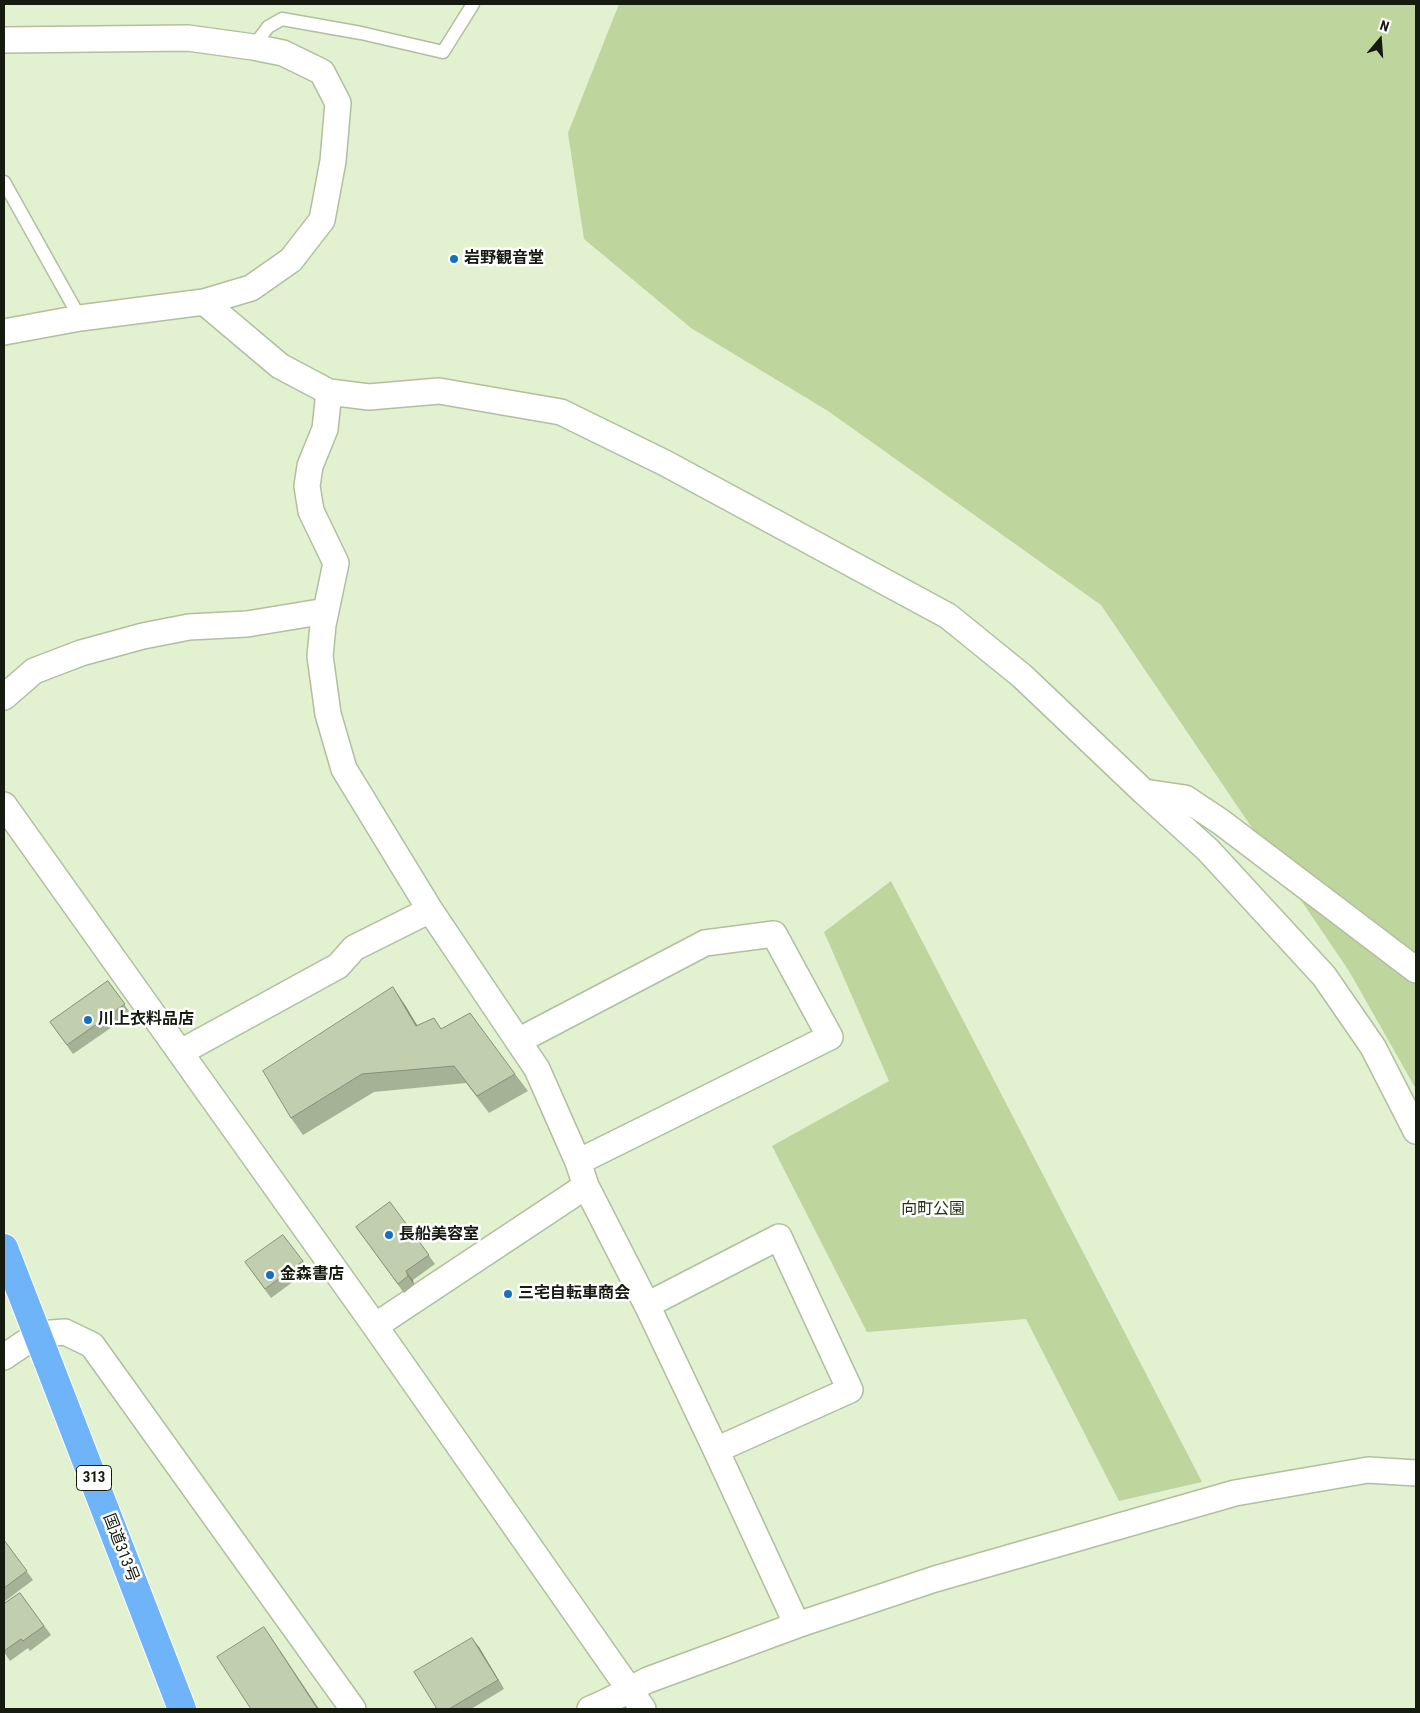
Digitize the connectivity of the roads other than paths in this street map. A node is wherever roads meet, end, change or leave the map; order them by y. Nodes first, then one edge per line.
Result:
1 (473, 4) edge
2 (4, 40) edge
3 (253, 47) junction
4 (4, 182) edge
5 (204, 302) junction
6 (80, 318) junction
7 (4, 332) edge
8 (329, 392) junction
9 (326, 611) junction
10 (4, 697) edge
11 (1144, 792) junction
12 (4, 805) edge
13 (430, 910) junction
14 (1416, 970) edge
15 (518, 1041) junction
16 (181, 1052) junction
17 (1416, 1131) edge
18 (578, 1162) junction
19 (586, 1186) junction
20 (4, 1248) edge
21 (647, 1305) junction
22 (375, 1326) junction
23 (38, 1334) junction
24 (4, 1357) edge
25 (716, 1450) junction
26 (1416, 1473) edge
27 (797, 1625) junction
28 (629, 1689) junction
29 (182, 1709) edge
30 (353, 1709) edge
31 (590, 1709) edge
32 (643, 1709) edge

1 - 3 lane
2 - 3 street
3 - 5 street
4 - 6 lane
5 - 6 street
5 - 8 street
6 - 7 street
8 - 9 street
8 - 11 street
9 - 10 street
9 - 13 street
11 - 14 street
11 - 17 street
12 - 16 street
13 - 15 street
13 - 16 street
15 - 18 street
15 - 18 street
16 - 22 street
18 - 19 street
19 - 21 street
19 - 22 street
20 - 23 highway, 国道313号 / 313
21 - 25 street
21 - 25 street
22 - 28 street
23 - 24 street
23 - 29 highway, 国道313号 / 313
23 - 30 street
25 - 27 street
26 - 27 street
27 - 28 street
28 - 31 street
28 - 32 street

